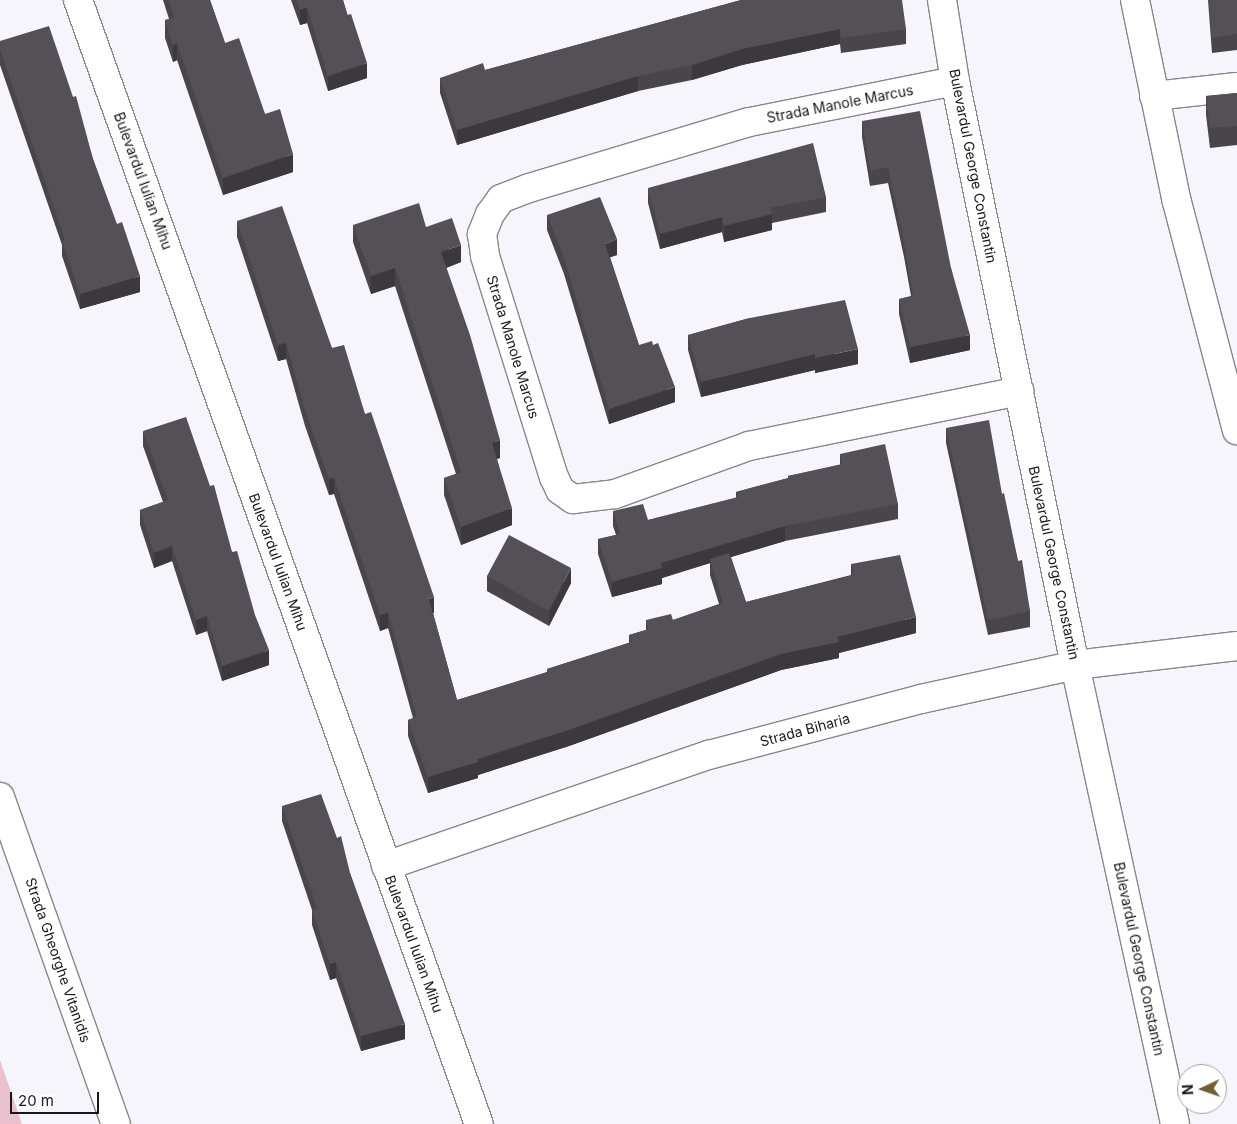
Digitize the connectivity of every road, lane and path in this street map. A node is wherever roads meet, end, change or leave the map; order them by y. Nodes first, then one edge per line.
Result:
1 (78, 0) edge
2 (942, 0) edge
3 (1135, 0) edge
4 (955, 81) junction
5 (1237, 87) edge
6 (1154, 96) junction
7 (1019, 391) junction
8 (1237, 430) edge
9 (1237, 646) edge
10 (1075, 666) junction
11 (0, 797) edge
12 (386, 866) junction
13 (116, 1124) edge
14 (479, 1124) edge
15 (1175, 1124) edge

1 - 12 street, Bulevardul Iulian Mihu
2 - 4 street, Bulevardul George Constantin
3 - 6 street
4 - 7 street, Bulevardul George Constantin
4 - 7 street, Strada Manole Marcus
5 - 6 street
6 - 8 street
7 - 10 street, Bulevardul George Constantin
9 - 10 street, Strada Biharia
10 - 12 street, Strada Biharia
10 - 15 street, Bulevardul George Constantin
11 - 13 street, Strada Gheorghe Vitanidis
12 - 14 street, Bulevardul Iulian Mihu

